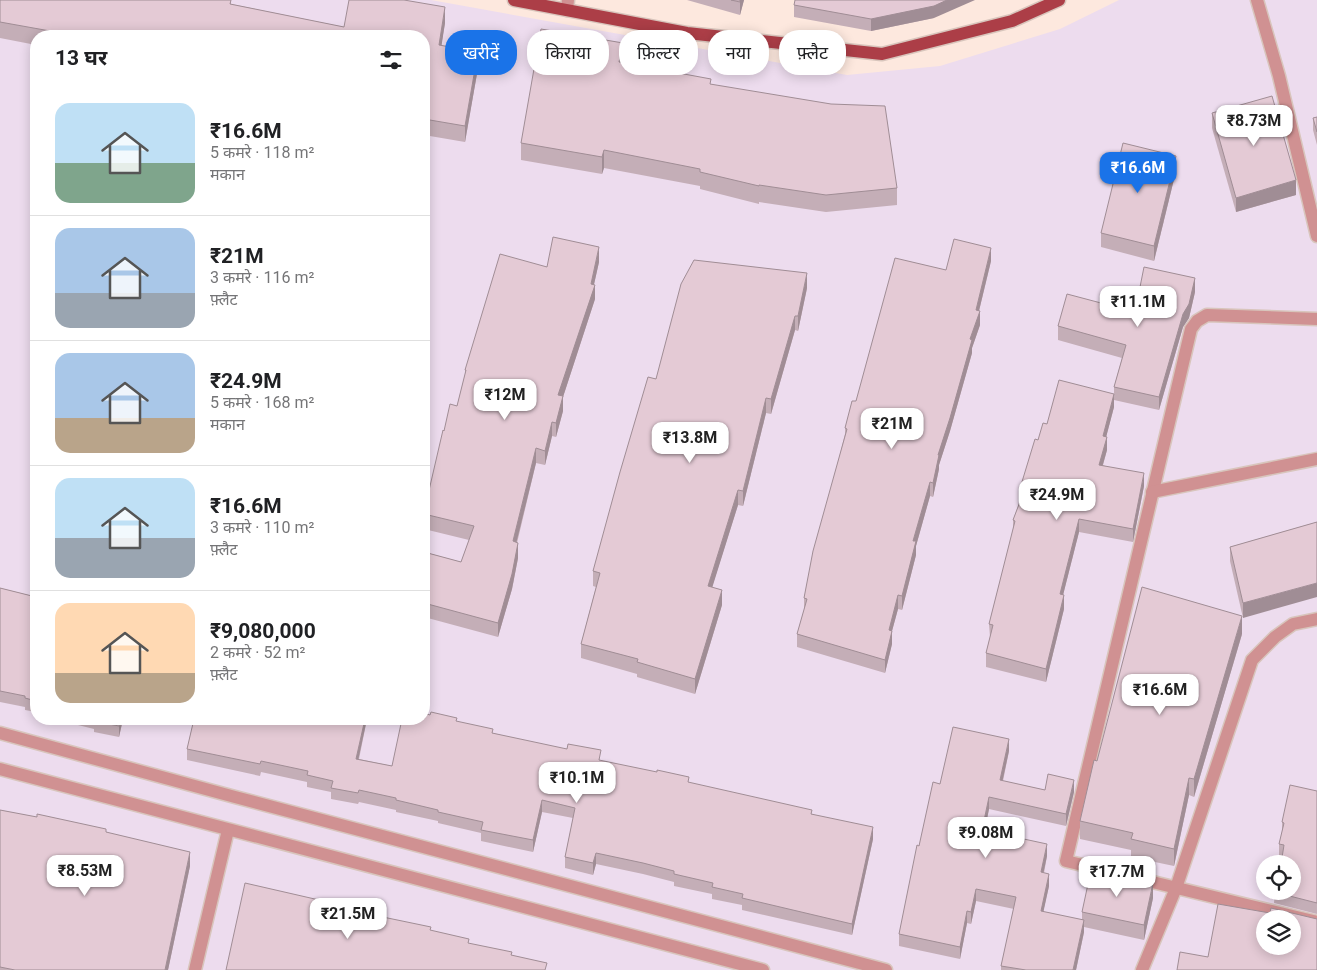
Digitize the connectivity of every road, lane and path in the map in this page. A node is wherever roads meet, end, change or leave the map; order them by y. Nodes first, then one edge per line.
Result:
1 (514, 0) edge
2 (1059, 0) edge
3 (1257, 0) edge
4 (568, 5) edge
5 (1317, 236) edge
6 (1317, 320) edge
7 (1317, 460) edge
8 (1152, 492) junction
9 (1317, 619) edge
10 (0, 733) edge
11 (0, 769) edge
12 (228, 830) junction
13 (1176, 888) junction
14 (1317, 922) edge
15 (195, 970) edge
16 (763, 970) edge
17 (886, 970) edge
18 (1142, 970) edge

1 - 4 main road
2 - 4 main road
3 - 5 street
6 - 8 street
7 - 8 street
8 - 13 street
9 - 13 street
10 - 17 street
11 - 12 street
12 - 15 street
12 - 16 street
13 - 14 street
13 - 18 street

